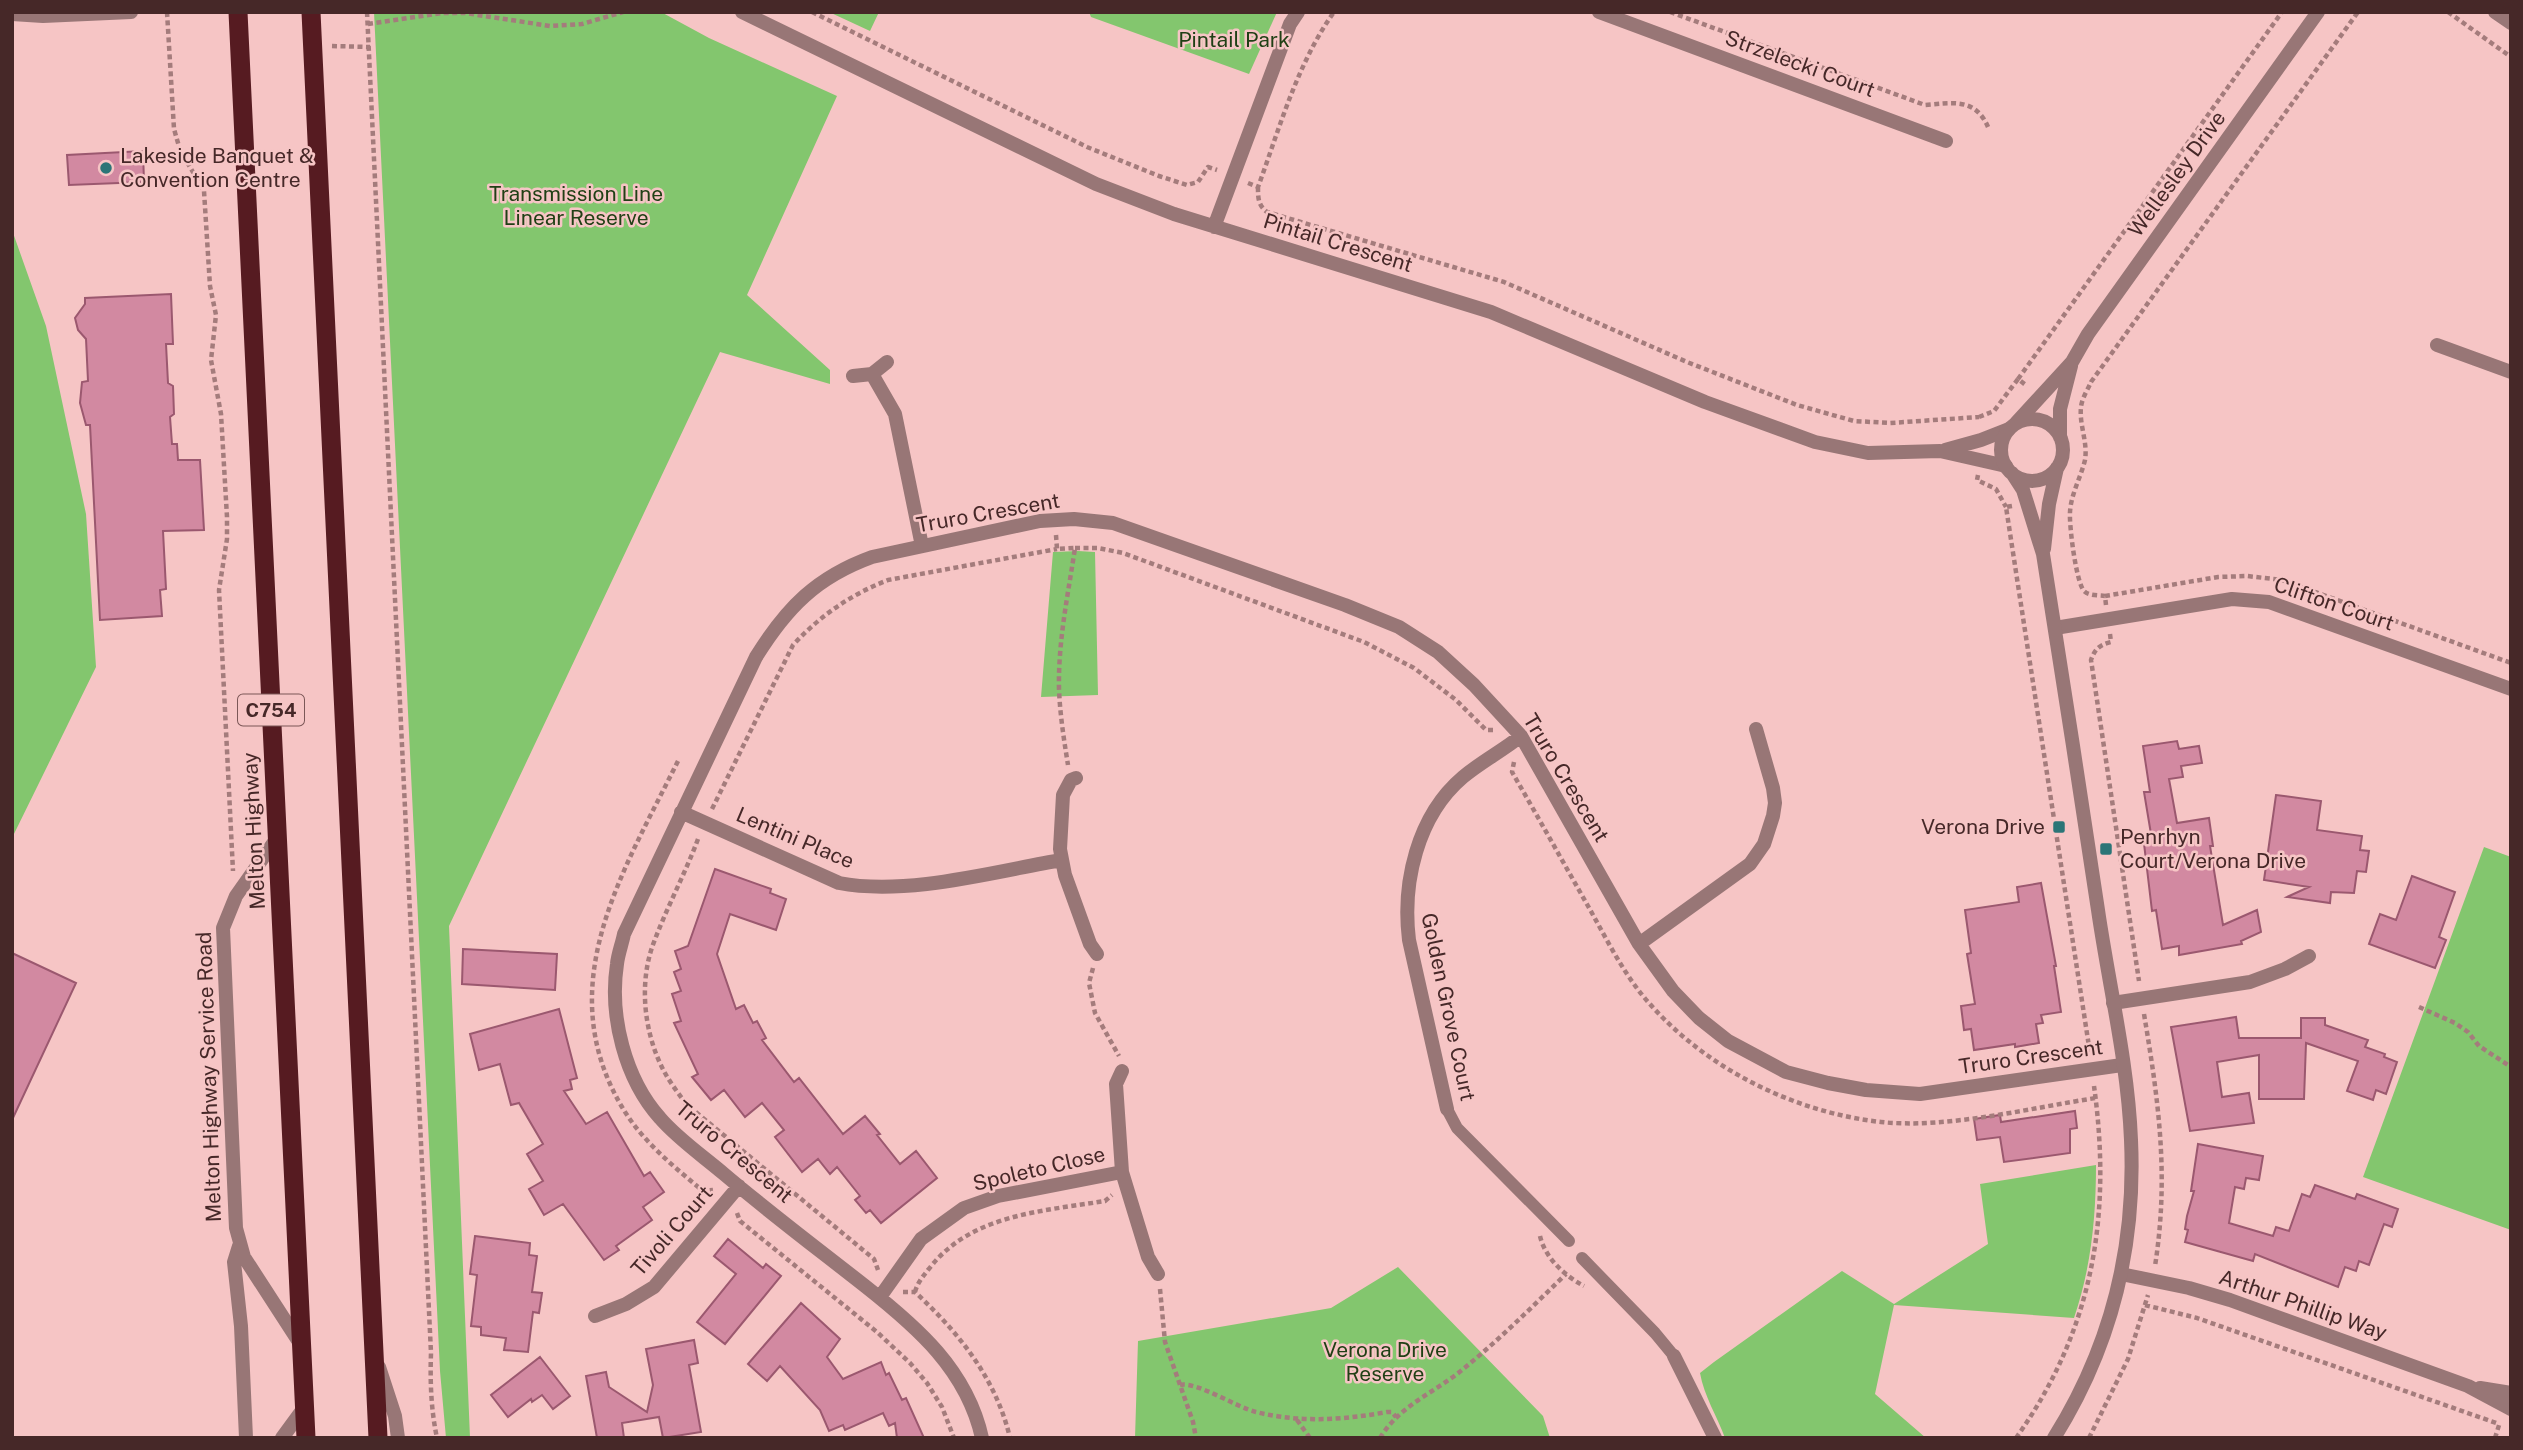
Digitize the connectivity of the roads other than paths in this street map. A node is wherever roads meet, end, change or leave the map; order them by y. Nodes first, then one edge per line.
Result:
1 (131, 12) edge
2 (238, 12) edge
3 (311, 12) edge
4 (742, 12) edge
5 (1298, 12) edge
6 (1599, 12) edge
7 (2318, 12) edge
8 (2495, 12) edge
9 (12, 13) edge
10 (2511, 23) edge
11 (1946, 141) dead end
12 (1214, 227) junction
13 (2437, 345) dead end
14 (887, 362) dead end
15 (2072, 362) junction
16 (2511, 372) edge
17 (872, 374) junction
18 (853, 376) dead end
19 (2012, 426) junction
20 (2060, 437) junction
21 (1940, 451) junction
22 (2057, 468) junction
23 (2009, 470) junction
24 (922, 546) junction
25 (2043, 554) junction
26 (2055, 628) junction
27 (2511, 689) edge
28 (1756, 729) dead end
29 (1521, 736) junction
30 (1073, 779) road end
31 (681, 812) junction
32 (277, 838) junction
33 (1061, 860) junction
34 (1639, 944) junction
35 (1097, 954) dead end
36 (2309, 956) dead end
37 (2113, 1003) junction
38 (2122, 1065) junction
39 (1122, 1071) road end
40 (1447, 1110) joint
41 (1124, 1178) junction
42 (738, 1186) junction
43 (1569, 1241) dead end
44 (239, 1246) junction
45 (1582, 1258) dead end
46 (1158, 1274) road end
47 (2121, 1274) junction
48 (880, 1297) junction
49 (596, 1316) dead end
50 (302, 1346) junction
51 (374, 1353) junction
52 (1674, 1356) joint
53 (2468, 1386) junction
54 (2511, 1393) edge
55 (304, 1408) junction
56 (2511, 1409) edge
57 (246, 1438) edge
58 (282, 1438) edge
59 (306, 1438) edge
60 (378, 1438) edge
61 (398, 1438) edge
62 (982, 1438) edge
63 (1715, 1438) edge
64 (2054, 1438) edge

1 - 9 street
2 - 32 highway, Melton Highway / C754
3 - 51 highway
4 - 12 street, Pintail Crescent
5 - 12 street
6 - 11 street, Strzelecki Court
7 - 15 street, Wellesley Drive
8 - 10 street
12 - 21 street, Pintail Crescent
13 - 16 street
14 - 17 street
15 - 19 street, Wellesley Drive
15 - 20 street, Wellesley Drive
17 - 18 street
17 - 24 street
19 - 20 street
19 - 21 street, Pintail Crescent
19 - 23 street
20 - 22 street
21 - 23 street, Pintail Crescent
22 - 23 street
22 - 25 street
23 - 25 street
24 - 29 street, Truro Crescent
24 - 31 street, Truro Crescent
25 - 26 street
26 - 27 street, Clifton Court
26 - 37 street
28 - 34 street
29 - 34 street, Truro Crescent
29 - 40 street, Golden Grove Court
30 - 33 street
31 - 33 street, Lentini Place
31 - 42 street, Truro Crescent
32 - 44 street, Melton Highway Service Road
32 - 50 highway, Melton Highway / C754
33 - 35 street
34 - 38 street, Truro Crescent
36 - 37 street
37 - 38 street
38 - 47 street
39 - 41 street, Spoleto Close
40 - 43 lane, Golden Grove Court
41 - 46 street, Spoleto Close
41 - 48 street, Spoleto Close
42 - 48 street, Truro Crescent
42 - 49 street, Tivoli Court
44 - 50 street, Melton Highway Service Road
44 - 57 street, Melton Highway Service Road
45 - 52 lane
47 - 53 street, Arthur Phillip Way
47 - 64 street
48 - 62 street, Truro Crescent
50 - 55 highway, Melton Highway / C754
51 - 60 highway
51 - 61 street
52 - 63 street
53 - 54 street, Arthur Phillip Way
53 - 56 street, Arthur Phillip Way
55 - 58 street
55 - 59 highway, Melton Highway / C754

